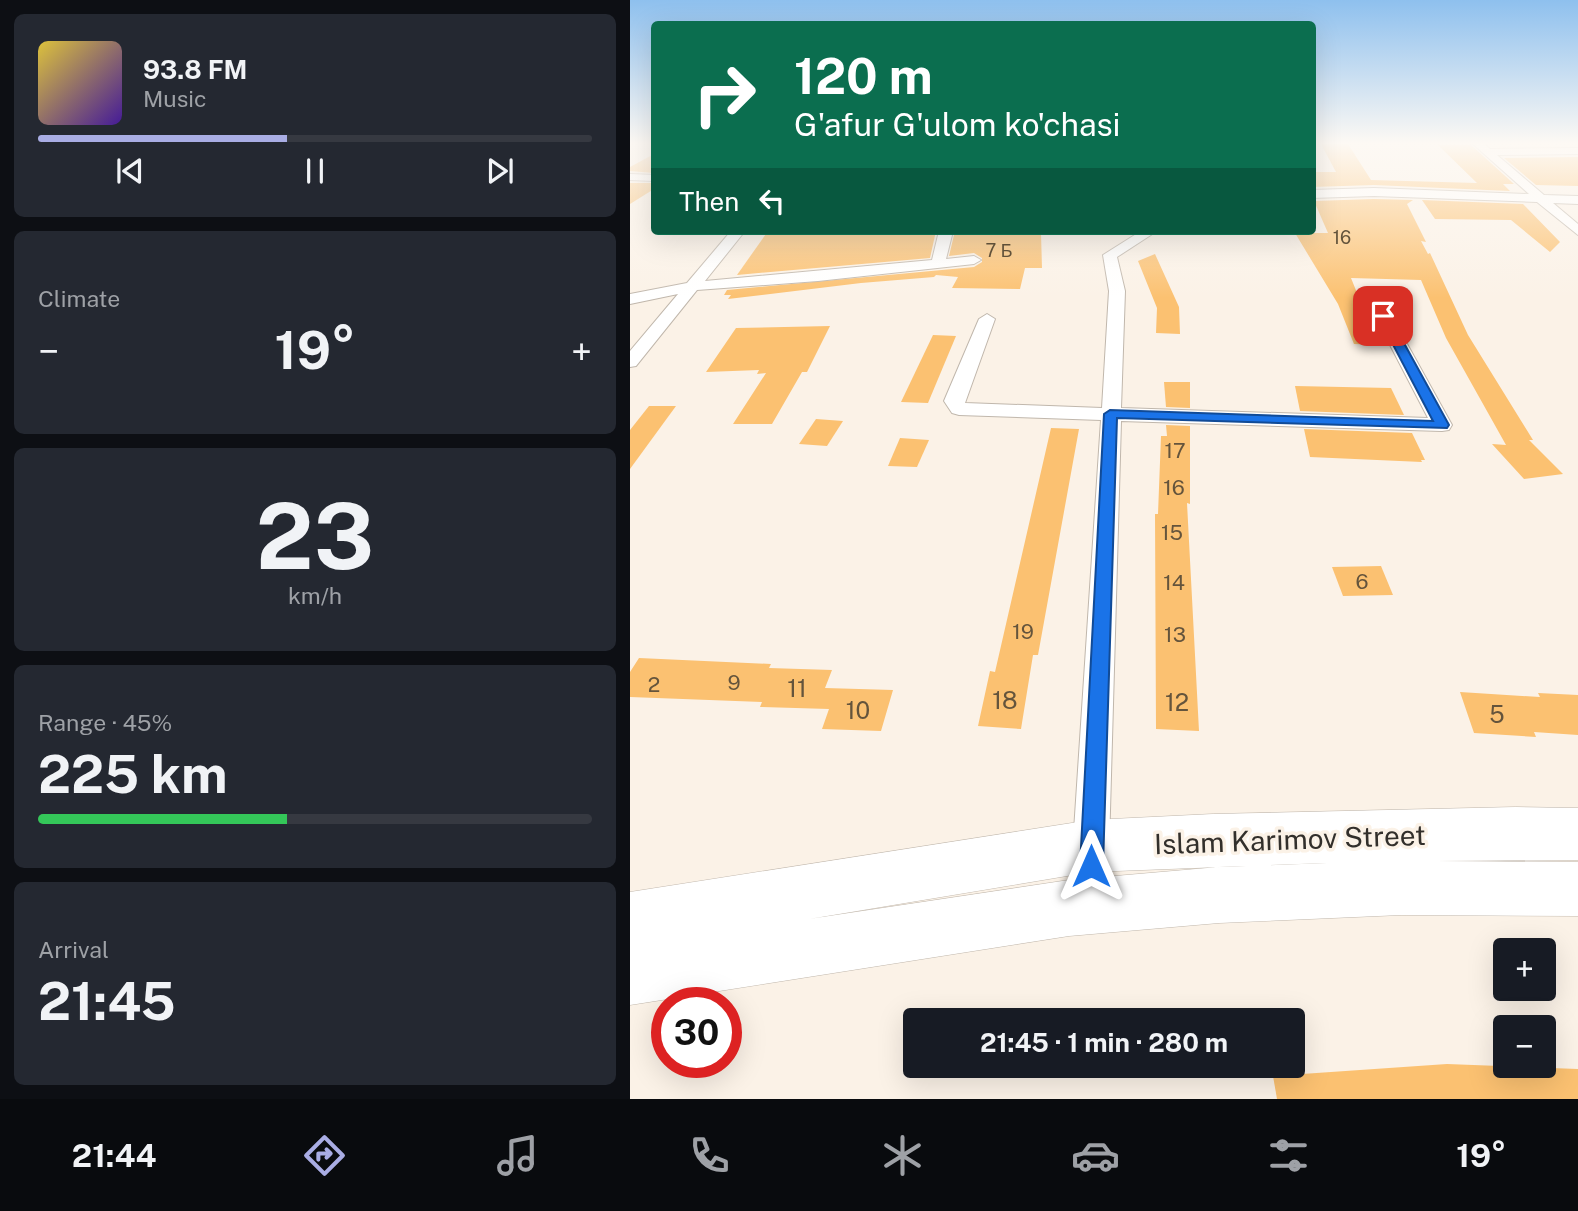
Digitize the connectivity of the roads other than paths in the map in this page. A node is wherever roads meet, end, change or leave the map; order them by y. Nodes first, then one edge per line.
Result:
1 (1452, 195) edge
2 (1536, 195) edge
3 (1540, 199) junction
4 (1578, 200) edge
5 (1578, 231) edge
6 (735, 235) edge
7 (945, 235) edge
8 (1143, 235) edge
9 (974, 260) dead end
10 (938, 263) junction
11 (694, 286) junction
12 (1372, 295) dead end
13 (630, 299) edge
14 (987, 319) dead end
15 (630, 362) edge
16 (1110, 414) junction
17 (1578, 835) edge
18 (1091, 846) junction
19 (1578, 889) edge
20 (1093, 906) junction
21 (630, 920) edge
22 (630, 975) edge

1 - 3 street
2 - 3 street
3 - 4 street
3 - 5 street
6 - 11 street
7 - 10 street
8 - 16 street
9 - 10 street
10 - 11 street
11 - 13 street
11 - 15 street
12 - 16 street
14 - 16 street
16 - 18 street
17 - 18 main road, Islam Karimov Street
18 - 20 street
18 - 21 main road, Islam Karimov Street
19 - 20 main road, Islam Karimov Street
20 - 22 main road, Islam Karimov Street

